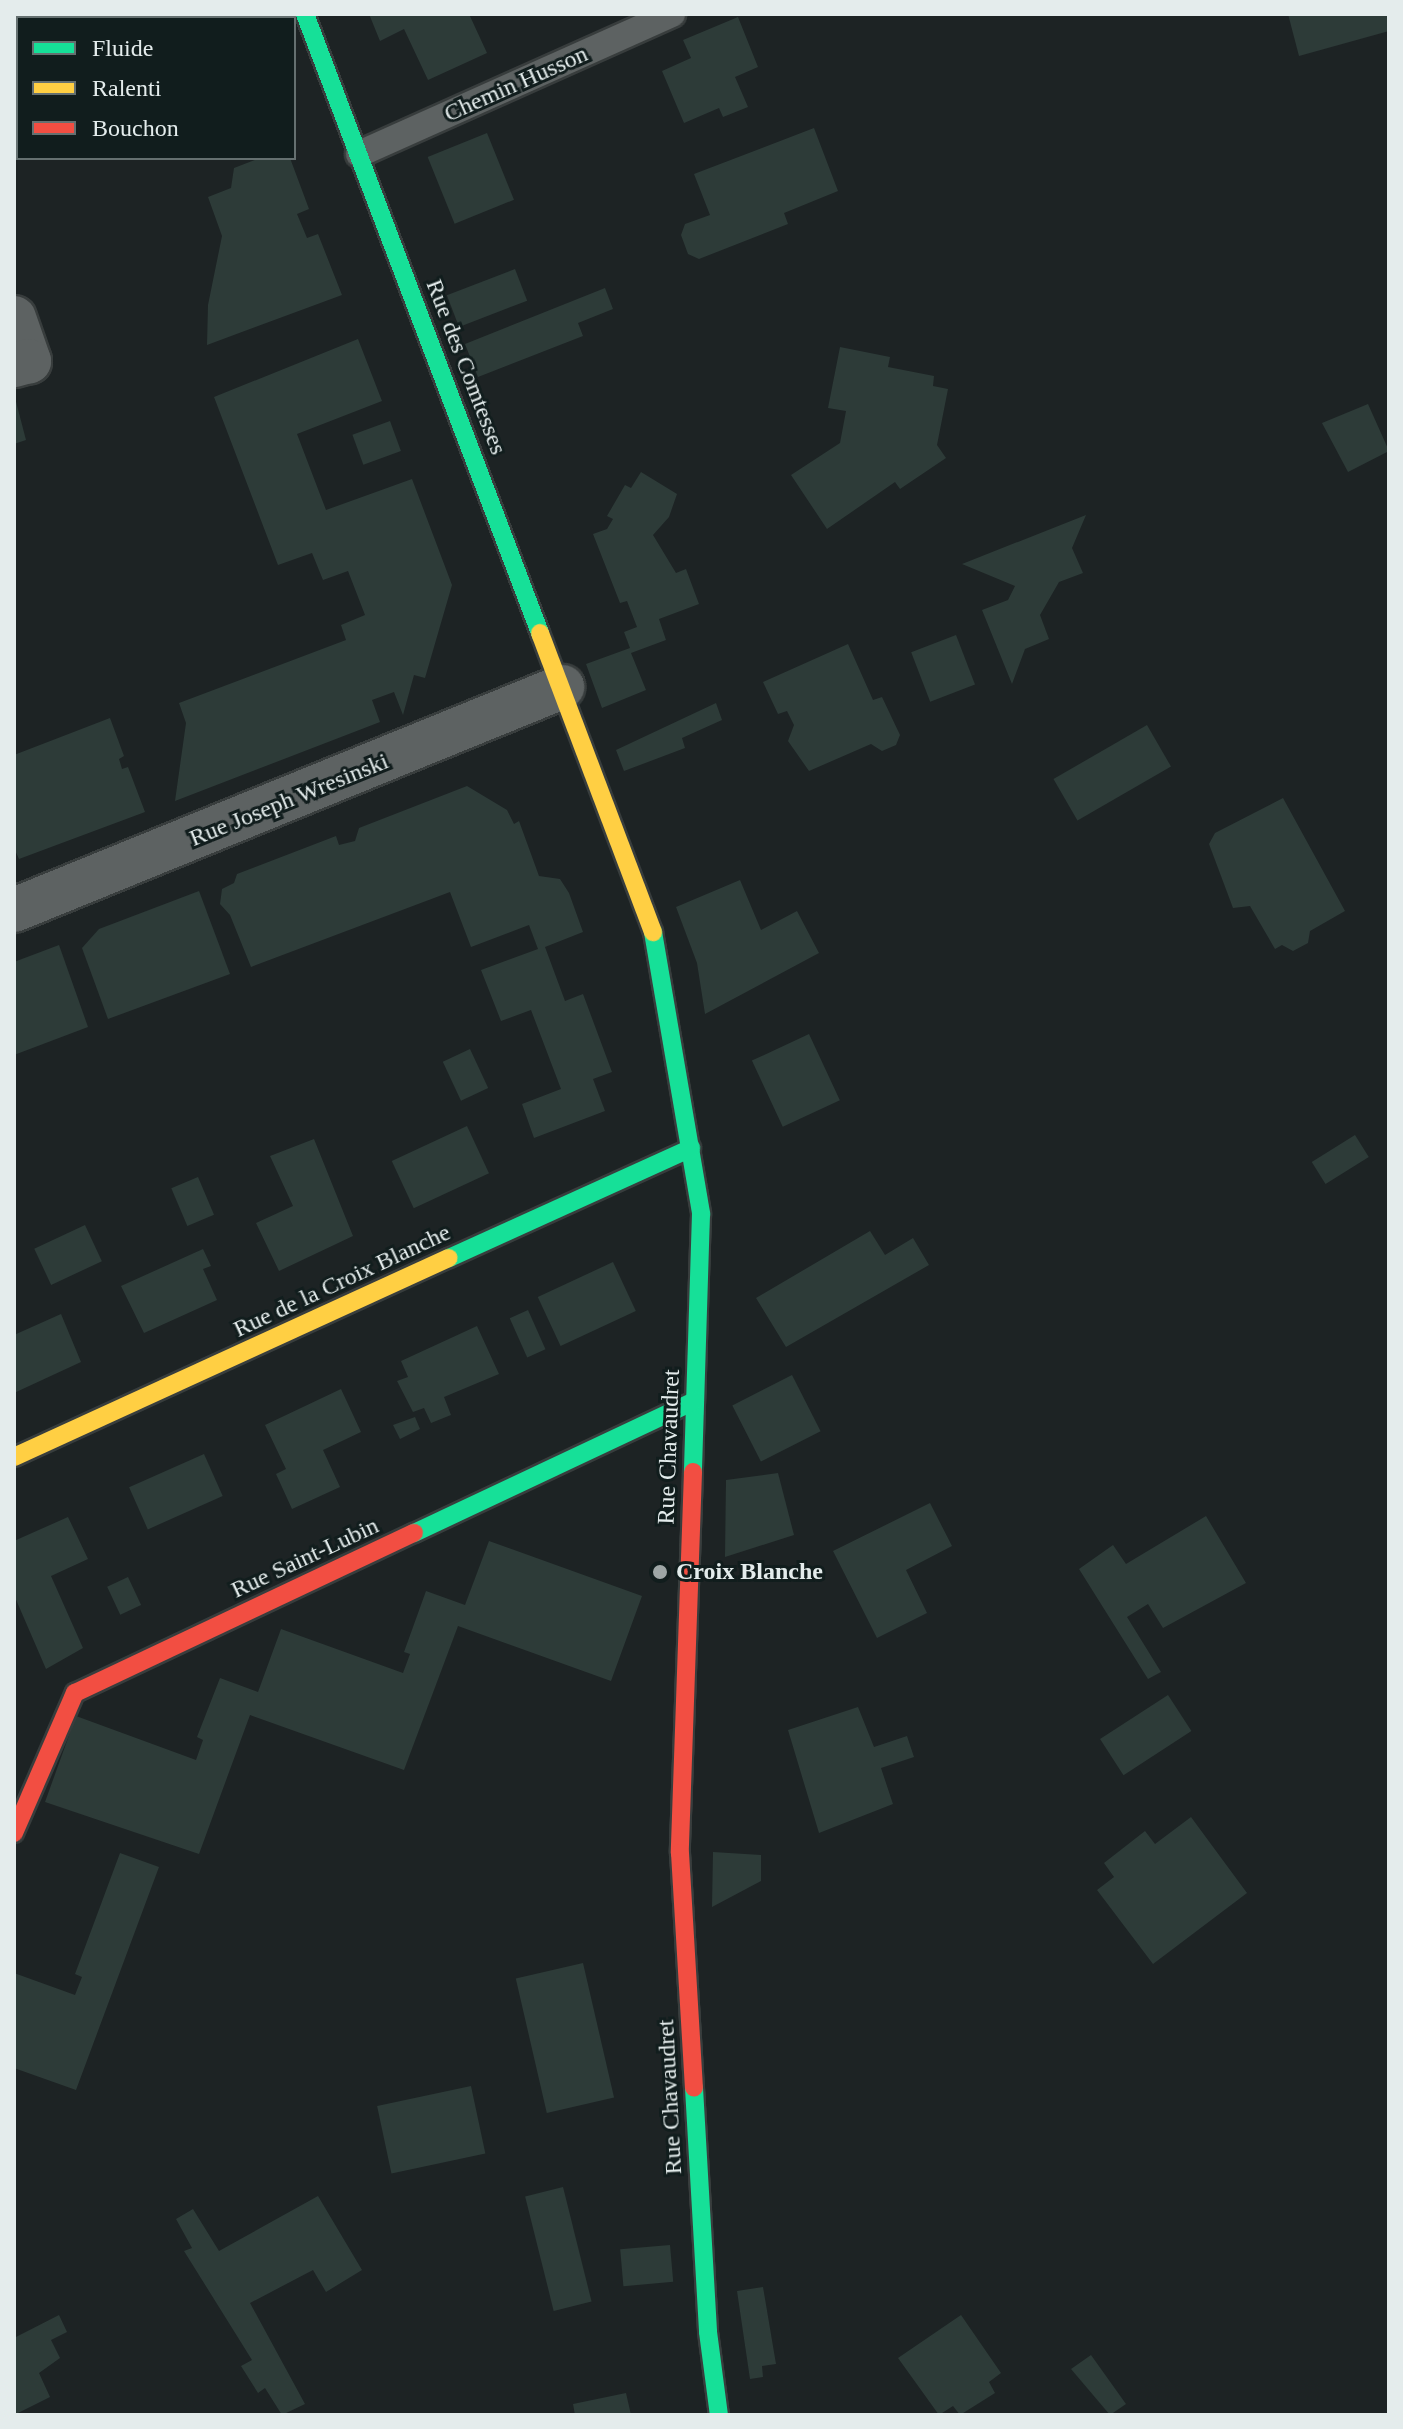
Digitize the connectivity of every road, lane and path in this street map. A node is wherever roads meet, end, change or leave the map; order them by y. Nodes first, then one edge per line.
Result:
1 (305, 14) edge
2 (672, 14) edge
3 (359, 154) junction
4 (14, 318) edge
5 (14, 365) edge
6 (562, 687) junction
7 (577, 738) joint
8 (14, 910) edge
9 (691, 1148) junction
10 (694, 1401) junction
11 (14, 1457) edge
12 (14, 1833) edge
13 (719, 2415) edge

1 - 3 street, Rue des Comtesses
2 - 3 lane, Chemin Husson
3 - 6 street, Rue des Comtesses
4 - 5 street
6 - 7 street, Rue des Comtesses
6 - 8 street, Rue Joseph Wresinski
7 - 9 street, Rue Chavaudret
9 - 10 street, Rue Chavaudret
9 - 11 street, Rue de la Croix Blanche
10 - 12 street, Rue Saint-Lubin
10 - 13 street, Rue Chavaudret

